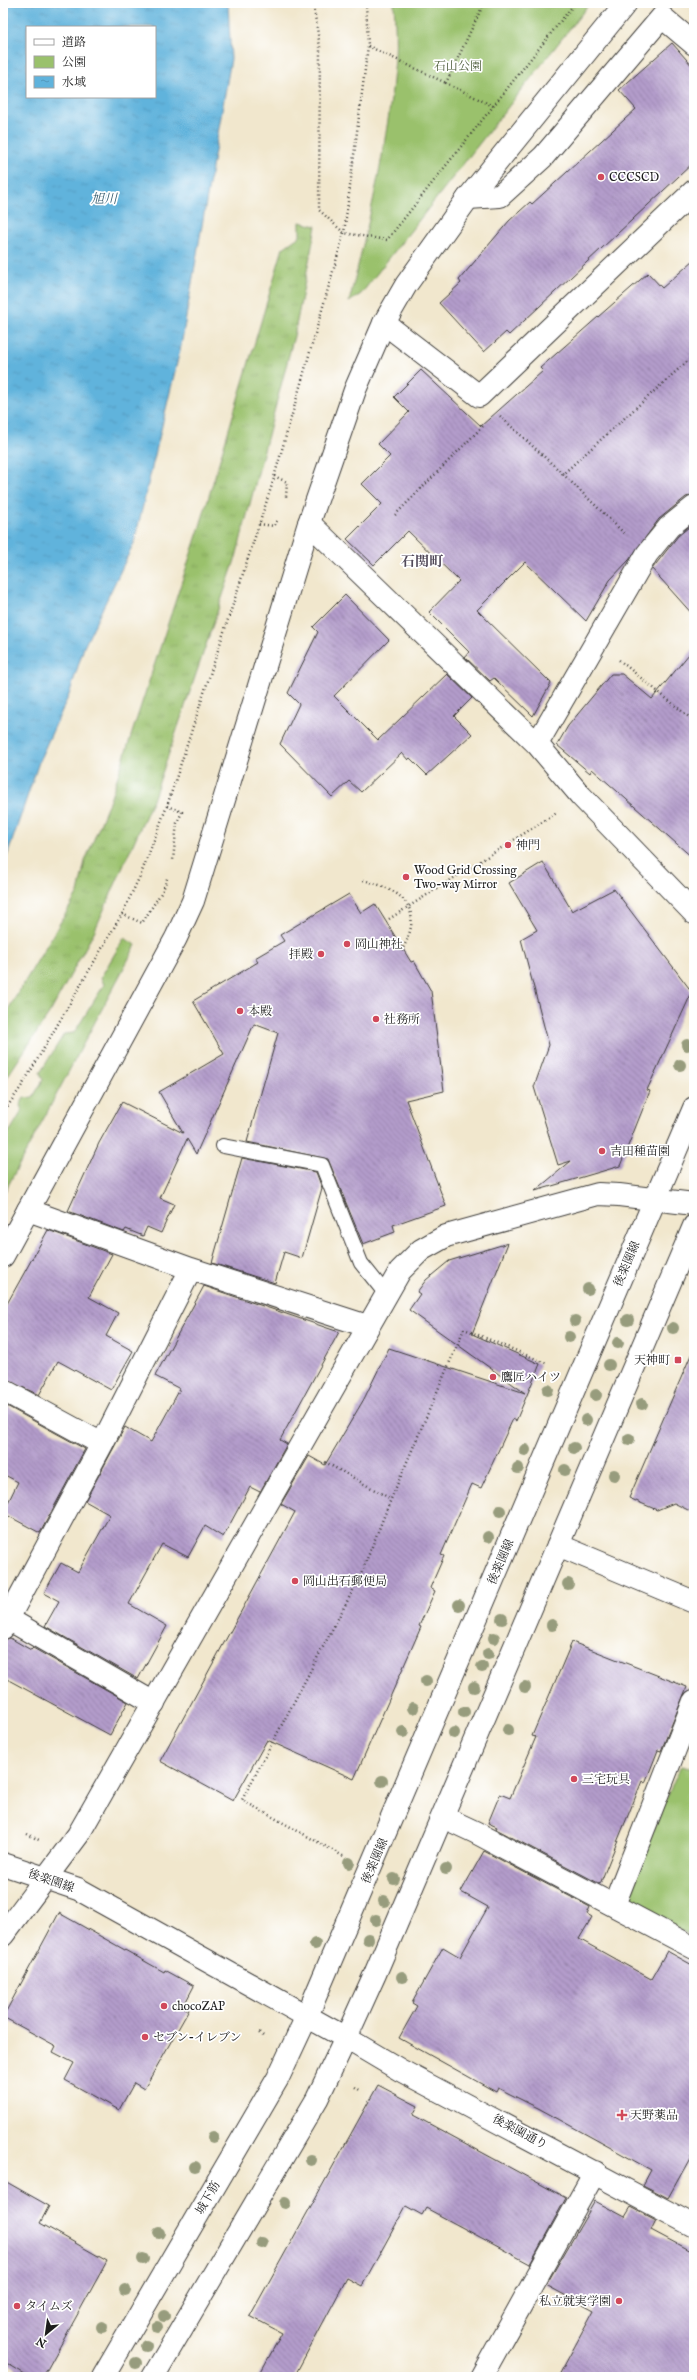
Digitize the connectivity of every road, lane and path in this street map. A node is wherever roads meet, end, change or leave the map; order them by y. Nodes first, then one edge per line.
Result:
1 (313, 3) edge
2 (366, 3) edge
3 (484, 3) edge
4 (575, 3) edge
5 (626, 3) edge
6 (694, 44) edge
7 (368, 46) junction
8 (446, 83) junction
9 (493, 106) junction
10 (694, 191) edge
11 (468, 198) junction
12 (344, 233) junction
13 (384, 323) junction
14 (694, 355) edge
15 (479, 396) junction
16 (496, 412) junction
17 (563, 474) junction
18 (274, 476) junction
19 (286, 498) dead end
20 (694, 507) edge
21 (396, 515) dead end
22 (276, 523) dead end
23 (309, 523) junction
24 (259, 524) junction
25 (647, 554) junction
26 (596, 642) junction
27 (694, 721) edge
28 (537, 744) junction
29 (581, 796) junction
30 (167, 806) junction
31 (173, 864) dead end
32 (364, 880) dead end
33 (163, 890) dead end
34 (409, 906) junction
35 (694, 913) edge
36 (122, 914) junction
37 (389, 919) dead end
38 (401, 952) dead end
39 (694, 1108) edge
40 (3, 1113) edge
41 (223, 1146) dead end
42 (656, 1199) junction
43 (694, 1204) edge
44 (28, 1210) junction
45 (694, 1226) edge
46 (3, 1256) edge
47 (191, 1269) junction
48 (385, 1293) junction
49 (367, 1326) junction
50 (548, 1364) dead end
51 (3, 1390) edge
52 (102, 1444) junction
53 (323, 1461) dead end
54 (391, 1499) junction
55 (558, 1546) junction
56 (694, 1602) edge
57 (5, 1621) edge
58 (694, 1701) edge
59 (154, 1703) junction
60 (442, 1817) junction
61 (343, 1856) dead end
62 (3, 1864) edge
63 (44, 1878) junction
64 (614, 1905) junction
65 (3, 1936) edge
66 (694, 1948) edge
67 (307, 2016) junction
68 (346, 2038) junction
69 (595, 2172) junction
70 (694, 2226) edge
71 (103, 2377) edge
72 (153, 2377) edge
73 (481, 2377) edge

1 - 12 path
2 - 7 path
3 - 8 path
4 - 9 path
5 - 11 street
6 - 11 street
7 - 8 path
7 - 12 path
8 - 9 path
9 - 12 path
10 - 15 street
11 - 13 street
12 - 18 path
13 - 15 street
13 - 23 street
14 - 17 path
15 - 16 path
16 - 17 path
16 - 21 path
17 - 25 path
18 - 19 path
18 - 24 path
20 - 25 street
22 - 24 path
23 - 28 street
23 - 44 street
24 - 30 path
25 - 26 street
26 - 27 path
26 - 28 street
28 - 29 street
29 - 34 path
29 - 35 street
30 - 31 path
30 - 36 path
32 - 34 path
33 - 36 path
34 - 37 path
34 - 38 path
36 - 40 path
39 - 42 street, 後楽園線
41 - 48 lane
42 - 43 street
42 - 48 street
42 - 67 street, 後楽園線
44 - 46 street
44 - 47 street
45 - 55 street
47 - 49 street
47 - 52 street
48 - 49 street
49 - 59 street
50 - 54 path
51 - 52 street
52 - 57 street
53 - 54 path
54 - 61 path
55 - 56 street
55 - 60 street
57 - 59 street
58 - 64 street
59 - 63 street
60 - 64 street
60 - 68 street
62 - 63 street, 後楽園線
63 - 65 street
63 - 67 street, 後楽園線
64 - 66 street
67 - 68 street, 後楽園線
67 - 71 street, 城下筋
68 - 69 street, 後楽園通り
68 - 72 street
69 - 70 street, 後楽園通り
69 - 73 street

